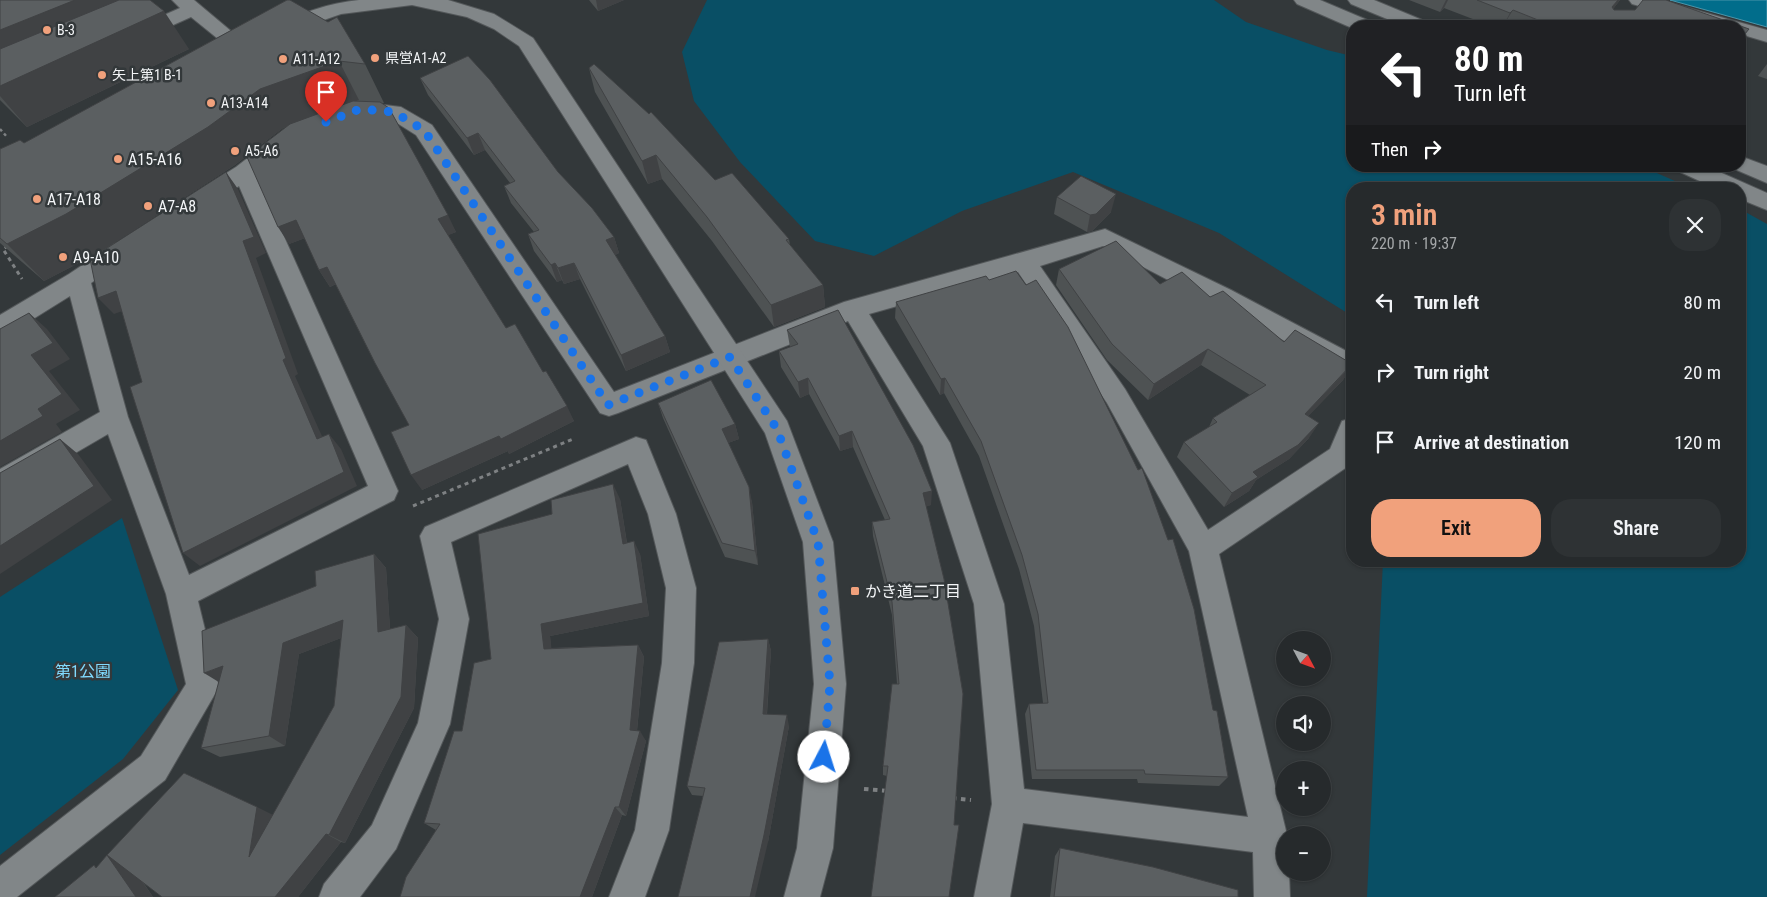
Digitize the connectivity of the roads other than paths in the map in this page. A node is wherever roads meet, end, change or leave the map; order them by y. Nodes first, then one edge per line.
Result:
1 (410, 0) edge
2 (416, 0) edge
3 (1304, 0) edge
4 (1358, 0) edge
5 (1639, 0) edge
6 (187, 5) edge
7 (1351, 20) edge
8 (1406, 20) edge
9 (1711, 20) edge
10 (1746, 30) edge
11 (1767, 36) edge
12 (120, 41) edge
13 (334, 119) edge
14 (300, 132) edge
15 (1746, 166) edge
16 (244, 172) junction
17 (1700, 172) edge
18 (1767, 175) edge
19 (1722, 182) edge
20 (1746, 193) edge
21 (1767, 202) edge
22 (179, 214) edge
23 (140, 238) edge
24 (1024, 262) junction
25 (78, 280) junction
26 (853, 309) junction
27 (0, 327) edge
28 (730, 357) junction
29 (1346, 363) edge
30 (115, 417) junction
31 (1346, 444) edge
32 (0, 484) edge
33 (1203, 550) junction
34 (181, 594) junction
35 (1009, 804) junction
36 (1270, 837) junction
37 (0, 888) edge
38 (337, 897) edge
39 (627, 897) edge
40 (802, 897) edge
41 (992, 897) edge
42 (1272, 897) edge

1 - 6 street
2 - 28 street
3 - 7 street
4 - 8 street
5 - 9 street
6 - 12 street
10 - 11 street
13 - 28 street
14 - 16 street
15 - 18 street
16 - 22 street
16 - 34 street
17 - 19 street
20 - 21 street
23 - 25 street
24 - 26 street
24 - 29 street
24 - 33 street
25 - 27 street
25 - 30 street
26 - 28 street
26 - 35 street
28 - 40 street
30 - 32 street
30 - 34 street
31 - 33 street
33 - 36 street
34 - 37 street
35 - 36 street
35 - 41 street
36 - 42 street
38 - 39 street

